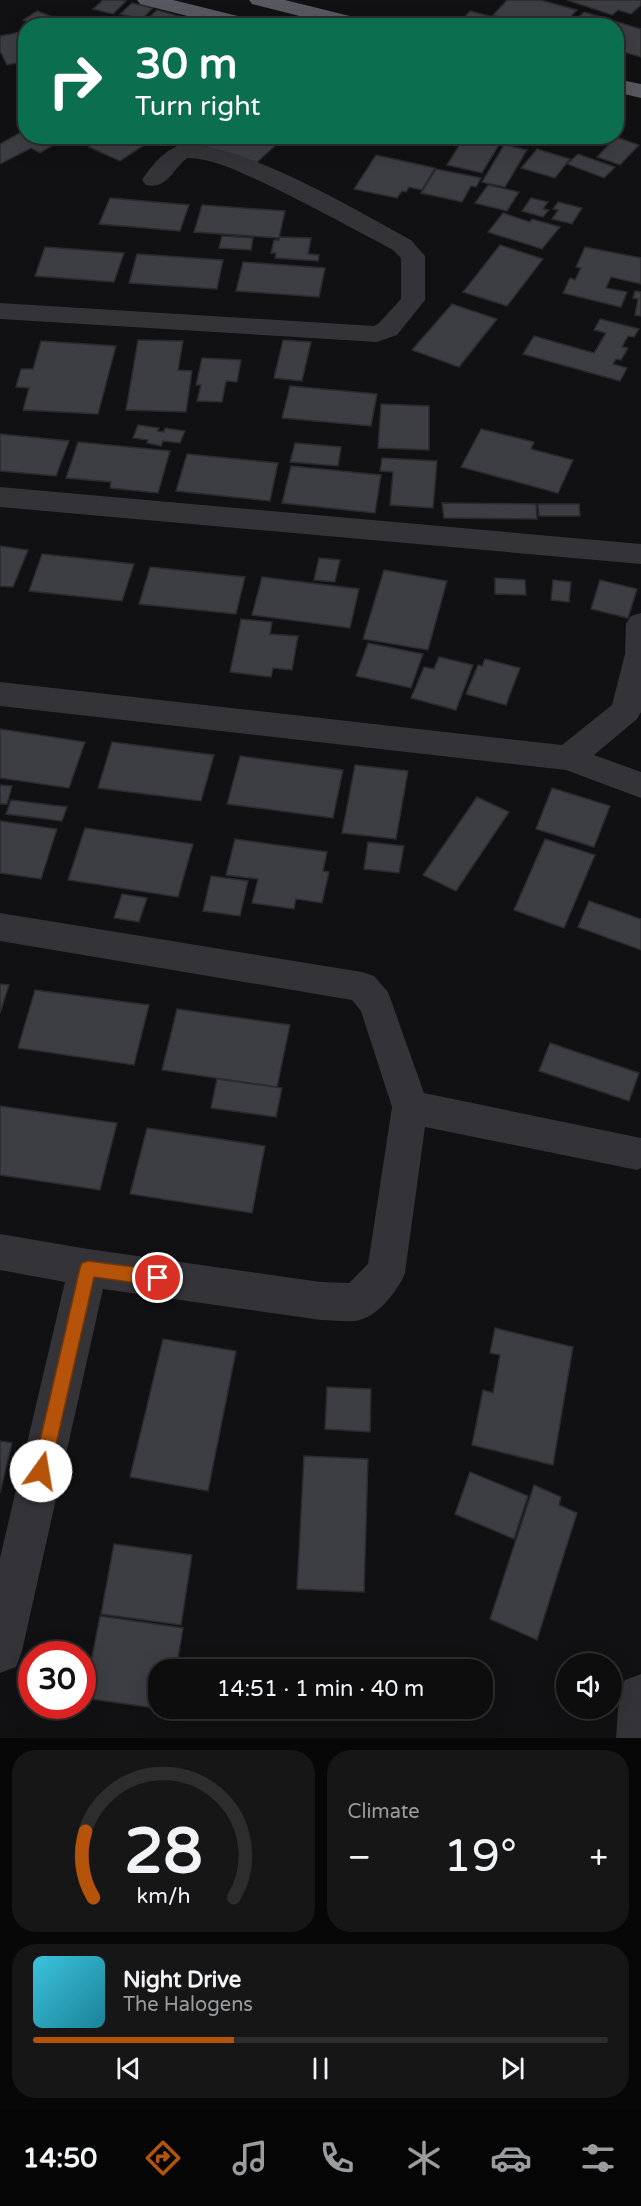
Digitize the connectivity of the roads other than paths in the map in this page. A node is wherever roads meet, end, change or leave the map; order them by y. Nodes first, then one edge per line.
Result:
1 (147, 0) edge
2 (259, 0) edge
3 (222, 18) edge
4 (334, 18) edge
5 (624, 87) edge
6 (641, 91) edge
7 (154, 180) dead end
8 (3, 318) edge
9 (0, 497) edge
10 (641, 554) edge
11 (641, 624) edge
12 (0, 694) edge
13 (568, 758) junction
14 (641, 785) edge
15 (0, 927) edge
16 (410, 1107) junction
17 (637, 1153) dead end
18 (0, 1252) edge
19 (88, 1268) junction
20 (0, 1651) edge
21 (641, 1696) edge
22 (639, 1738) edge

1 - 3 highway
2 - 4 highway
5 - 6 highway
7 - 8 street
9 - 10 street
11 - 13 street
12 - 13 street
13 - 14 street
15 - 16 street
16 - 17 street
16 - 19 street
18 - 19 street
19 - 20 street
21 - 22 street

